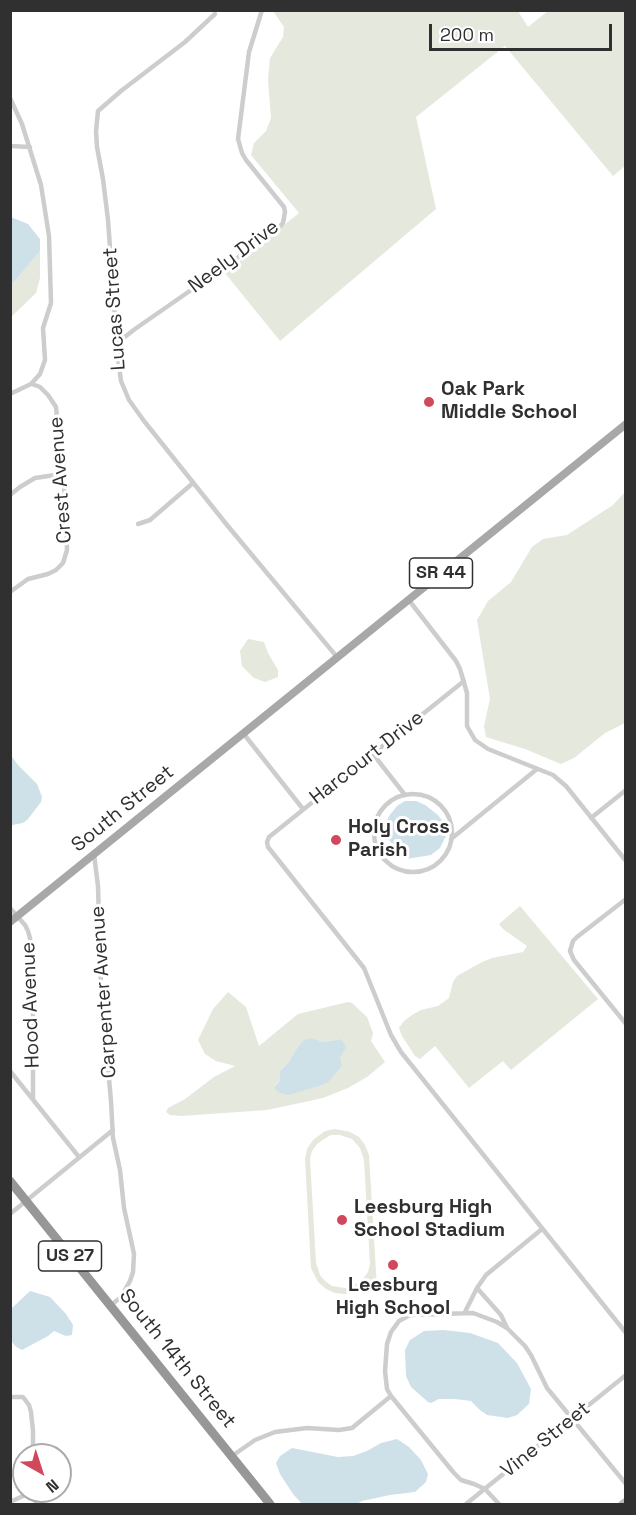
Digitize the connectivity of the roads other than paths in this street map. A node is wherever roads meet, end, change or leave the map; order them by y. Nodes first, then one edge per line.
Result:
1 (262, 10) edge
2 (215, 14) dead end
3 (10, 98) edge
4 (10, 146) edge
5 (30, 147) junction
6 (117, 344) junction
7 (31, 384) junction
8 (10, 394) edge
9 (626, 424) edge
10 (62, 474) junction
11 (193, 483) junction
12 (10, 495) edge
13 (138, 524) dead end
14 (10, 592) edge
15 (408, 599) junction
16 (337, 657) junction
17 (464, 681) junction
18 (243, 734) junction
19 (373, 754) junction
20 (537, 769) junction
21 (626, 790) edge
22 (405, 795) junction
23 (303, 809) junction
24 (591, 818) junction
25 (452, 839) junction
26 (94, 854) junction
27 (626, 861) edge
28 (626, 899) edge
29 (10, 908) edge
30 (14, 919) edge
31 (626, 1024) edge
32 (10, 1071) edge
33 (33, 1099) junction
34 (112, 1130) junction
35 (79, 1157) junction
36 (10, 1181) edge
37 (27, 1202) junction
38 (10, 1214) edge
39 (542, 1229) junction
40 (477, 1288) junction
41 (110, 1306) junction
42 (465, 1312) junction
43 (507, 1328) junction
44 (626, 1332) edge
45 (626, 1375) edge
46 (391, 1396) junction
47 (10, 1397) edge
48 (572, 1419) junction
49 (33, 1443) edge
50 (232, 1456) junction
51 (626, 1484) edge
52 (485, 1489) junction
53 (626, 1501) edge
54 (270, 1504) edge
55 (466, 1504) edge
56 (499, 1504) edge
57 (622, 1504) edge

1 - 6 street, Neely Drive
2 - 6 street, Lucas Street
3 - 5 street
4 - 5 street
5 - 7 street
6 - 11 street, Lucas Street
7 - 8 street
7 - 10 street, Crest Avenue
9 - 15 main road, SR 44
10 - 12 street
10 - 14 street, Crest Avenue
11 - 13 street
11 - 16 street, Lucas Street
15 - 16 main road, SR 44
15 - 17 street
16 - 18 main road, South Street / SR 44
17 - 19 street, Harcourt Drive
17 - 20 street
18 - 23 street
18 - 26 main road, South Street / SR 44
19 - 22 street
19 - 23 street, Harcourt Drive
20 - 24 street
20 - 25 street
21 - 24 street
22 - 25 street
22 - 25 street
23 - 39 street, Harcourt Drive
24 - 27 street
26 - 30 main road, South Street / SR 44
26 - 34 street, Carpenter Avenue
28 - 31 street
29 - 30 street, Hood Avenue
30 - 33 street, Hood Avenue
32 - 33 street
33 - 35 street
34 - 35 street
34 - 41 street, Carpenter Avenue
35 - 37 street
36 - 37 highway, South 14th Street / US 27
37 - 38 street
37 - 41 highway, South 14th Street / US 27
39 - 40 street
39 - 44 street
40 - 42 street
40 - 43 street
41 - 50 highway, South 14th Street / US 27
42 - 43 street
42 - 46 street
43 - 48 street
45 - 48 street, Vine Street
46 - 50 street
46 - 52 street
47 - 49 street
48 - 51 street
48 - 52 street, Vine Street
50 - 54 highway, South 14th Street / US 27
52 - 55 street, Vine Street
52 - 56 street
53 - 57 main road

